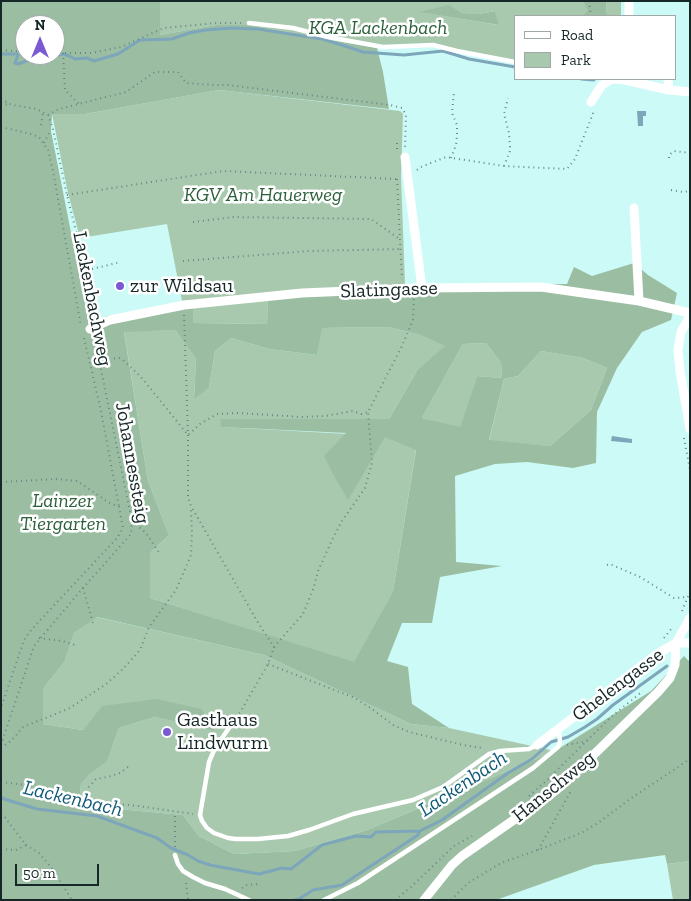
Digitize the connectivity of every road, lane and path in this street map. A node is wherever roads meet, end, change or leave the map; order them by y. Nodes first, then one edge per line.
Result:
1 (589, 1) edge
2 (629, 1) edge
3 (591, 15) edge
4 (629, 15) edge
5 (249, 23) joint
6 (1, 50) edge
7 (15, 51) edge
8 (65, 54) edge
9 (514, 62) edge
10 (64, 65) edge
11 (610, 80) edge
12 (625, 80) edge
13 (668, 80) edge
14 (669, 90) junction
15 (454, 91) dead end
16 (690, 92) edge
17 (508, 98) dead end
18 (1, 99) edge
19 (591, 102) joint
20 (1, 103) edge
21 (79, 104) junction
22 (12, 105) junction
23 (43, 112) junction
24 (48, 115) junction
25 (41, 125) dead end
26 (1, 127) edge
27 (49, 134) dead end
28 (44, 143) junction
29 (397, 143) dead end
30 (690, 153) edge
31 (401, 154) junction
32 (452, 158) junction
33 (669, 158) dead end
34 (504, 166) junction
35 (408, 178) junction
36 (671, 190) dead end
37 (690, 191) edge
38 (67, 195) junction
39 (634, 208) dead end
40 (193, 222) dead end
41 (401, 240) junction
42 (400, 249) junction
43 (183, 261) dead end
44 (121, 262) dead end
45 (86, 271) junction
46 (418, 288) junction
47 (402, 289) junction
48 (639, 301) junction
49 (184, 305) junction
50 (690, 314) edge
51 (88, 329) junction
52 (99, 360) junction
53 (368, 412) junction
54 (690, 429) edge
55 (188, 435) junction
56 (1, 482) edge
57 (191, 506) junction
58 (119, 507) junction
59 (132, 521) junction
60 (160, 554) dead end
61 (607, 565) dead end
62 (83, 588) junction
63 (688, 597) dead end
64 (690, 618) edge
65 (93, 622) dead end
66 (39, 638) junction
67 (676, 643) junction
68 (690, 643) edge
69 (75, 645) dead end
70 (274, 647) junction
71 (268, 664) junction
72 (649, 687) dead end
73 (1, 708) edge
74 (229, 728) joint
75 (560, 733) junction
76 (587, 741) junction
77 (559, 745) junction
78 (537, 746) joint
79 (1, 747) edge
80 (500, 751) junction
81 (690, 759) edge
82 (131, 765) dead end
83 (1, 782) edge
84 (576, 783) dead end
85 (88, 797) junction
86 (525, 800) dead end
87 (175, 812) junction
88 (1, 814) edge
89 (200, 815) junction
90 (478, 832) dead end
91 (174, 843) dead end
92 (26, 845) junction
93 (1, 849) edge
94 (538, 850) junction
95 (175, 856) dead end
96 (183, 871) junction
97 (260, 884) dead end
98 (237, 894) junction
99 (72, 900) edge
100 (189, 900) edge
101 (249, 900) edge
102 (324, 900) edge
103 (396, 900) edge
104 (424, 900) edge
105 (451, 900) edge

1 - 3 path
2 - 4 street
5 - 8 path
5 - 9 lane
6 - 7 path
10 - 21 path
11 - 19 street
12 - 14 street
13 - 14 street
14 - 16 street
15 - 32 path
17 - 34 path
18 - 22 path
19 - 34 path
20 - 22 path
21 - 24 path
21 - 31 path
22 - 23 path
23 - 24 path
23 - 25 path
24 - 38 path
26 - 28 path
27 - 28 path
28 - 51 path, Lackenbachweg
29 - 31 path
30 - 33 path
31 - 35 street
32 - 34 path
32 - 35 path
35 - 46 street
36 - 37 path
38 - 41 path
38 - 45 path
39 - 48 street
40 - 41 path
41 - 42 path
42 - 43 path
42 - 47 path
44 - 45 path
45 - 51 lane
46 - 47 street, Slatingasse
46 - 48 street, Slatingasse
46 - 53 path
47 - 49 street, Slatingasse
48 - 50 street, Slatingasse
49 - 51 street, Slatingasse
49 - 55 path
50 - 54 street
51 - 52 path, Johannessteig
51 - 58 path, Lackenbachweg
52 - 55 path
52 - 59 path, Johannessteig
53 - 55 path
53 - 70 path
55 - 57 path
56 - 58 path
57 - 70 path
57 - 79 path
58 - 73 path, Lackenbachweg
59 - 60 path
59 - 62 path, Johannessteig
61 - 63 path
62 - 65 path
62 - 66 path, Johannessteig
64 - 67 street, Ghelengasse
66 - 69 path
66 - 79 path, Johannessteig
67 - 68 street
67 - 75 street, Ghelengasse
67 - 104 street, Hanschweg
70 - 71 path
71 - 74 path
71 - 80 path
72 - 76 path
74 - 89 lane
75 - 77 lane
75 - 78 street, Ghelengasse
76 - 77 path
76 - 86 path
77 - 102 lane
78 - 80 lane
80 - 89 lane
81 - 94 path
82 - 85 path
83 - 85 path
84 - 94 path
85 - 87 path
87 - 89 path
87 - 91 path
88 - 92 path
90 - 103 path
92 - 93 path
92 - 99 path
94 - 105 path
95 - 96 lane
96 - 98 lane
96 - 100 path
97 - 98 path
98 - 101 lane

